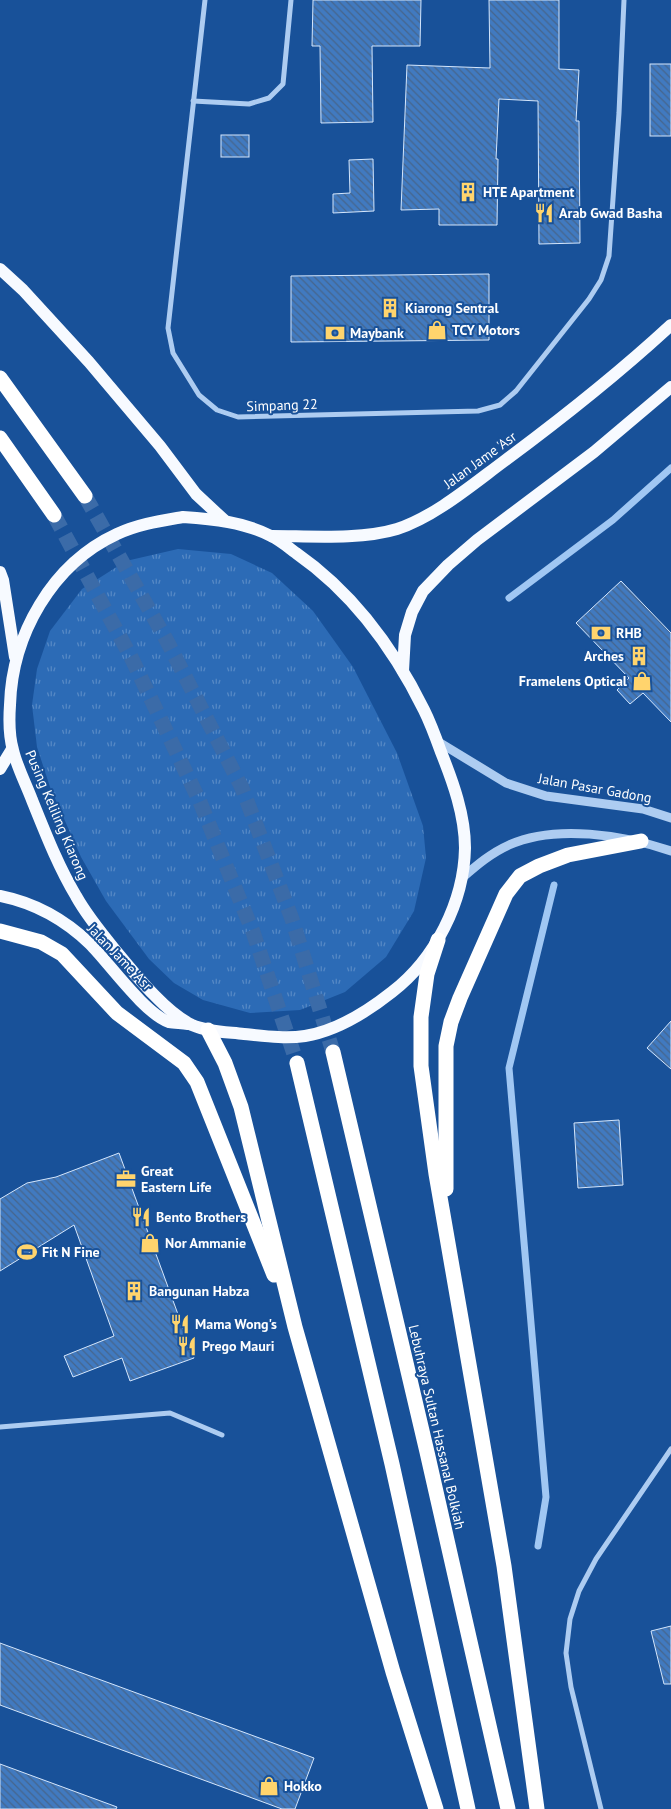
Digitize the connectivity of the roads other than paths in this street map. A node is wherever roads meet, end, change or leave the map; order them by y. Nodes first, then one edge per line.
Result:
1 (205, 0) edge
2 (291, 0) edge
3 (624, 0) edge
4 (193, 101) junction
5 (0, 269) edge
6 (671, 325) edge
7 (0, 378) edge
8 (671, 386) edge
9 (0, 438) edge
10 (85, 496) tunnel mouth
11 (54, 515) tunnel mouth
12 (224, 520) junction
13 (272, 536) junction
14 (0, 572) edge
15 (15, 660) junction
16 (403, 671) junction
17 (436, 741) junction
18 (12, 749) junction
19 (0, 769) edge
20 (671, 818) edge
21 (641, 841) junction
22 (671, 851) edge
23 (462, 878) junction
24 (0, 896) edge
25 (0, 931) edge
26 (438, 940) junction
27 (190, 1024) junction
28 (208, 1030) junction
29 (333, 1052) tunnel mouth
30 (297, 1062) tunnel mouth
31 (446, 1230) junction
32 (295, 1327) junction
33 (0, 1428) edge
34 (222, 1436) dead end
35 (671, 1449) edge
36 (436, 1809) edge
37 (468, 1809) edge
38 (508, 1809) edge
39 (537, 1809) edge
40 (601, 1809) edge

1 - 4 street, Simpang 22
2 - 4 street
3 - 4 street, Simpang 22
5 - 12 main road
6 - 13 main road, Jalan Jame 'Asr
7 - 10 highway
8 - 16 main road
9 - 11 highway
12 - 13 main road, Pusing Keliling Kiarong
12 - 15 main road, Pusing Keliling Kiarong
13 - 16 main road, Pusing Keliling Kiarong
14 - 15 main road
15 - 18 main road, Pusing Keliling Kiarong
16 - 17 main road, Pusing Keliling Kiarong
17 - 20 street, Jalan Pasar Gadong
17 - 23 main road, Pusing Keliling Kiarong
18 - 19 main road
18 - 27 main road, Pusing Keliling Kiarong
21 - 22 street
21 - 23 street
21 - 31 highway
23 - 26 main road, Pusing Keliling Kiarong
24 - 27 main road, Jalan Jame 'Asr
25 - 32 highway
26 - 28 main road, Pusing Keliling Kiarong
26 - 31 highway
27 - 28 main road, Pusing Keliling Kiarong
28 - 32 highway
29 - 38 highway, Lebuhraya Sultan Hassanal Bolkiah
30 - 37 highway
31 - 39 highway
32 - 36 highway
33 - 34 street
35 - 40 street

